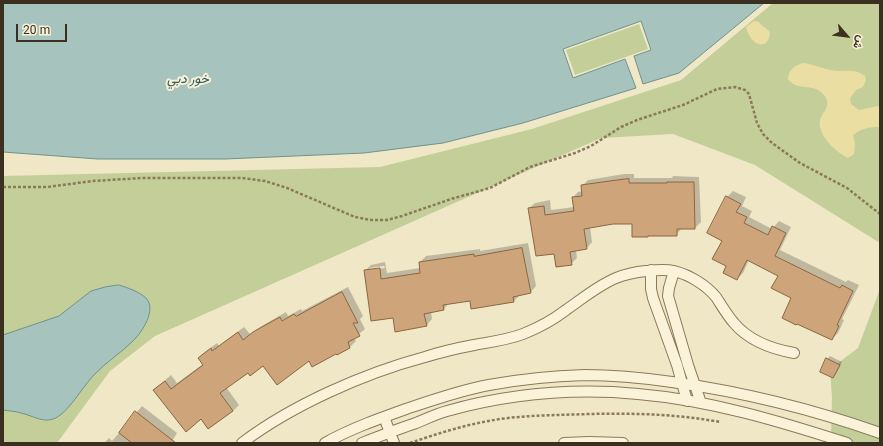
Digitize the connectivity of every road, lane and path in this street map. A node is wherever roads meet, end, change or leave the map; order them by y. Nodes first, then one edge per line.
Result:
1 (3, 188) edge
2 (880, 214) edge
3 (651, 270) junction
4 (674, 271) junction
5 (794, 354) dead end
6 (682, 384) junction
7 (695, 385) junction
8 (687, 401) junction
9 (701, 403) junction
10 (384, 417) junction
11 (724, 423) dead end
12 (368, 424) junction
13 (390, 432) junction
14 (880, 433) edge
15 (375, 441) edge
16 (242, 443) edge
17 (325, 443) edge
18 (362, 443) edge
19 (394, 443) edge
20 (410, 443) edge
21 (564, 443) edge
22 (623, 443) edge
23 (847, 443) edge

1 - 2 path
3 - 4 lane
3 - 6 lane
3 - 16 lane
4 - 5 lane
4 - 7 lane
6 - 7 lane
6 - 8 lane
6 - 10 lane
7 - 9 lane
7 - 14 lane
8 - 9 lane
8 - 13 lane
9 - 23 lane
10 - 12 lane
10 - 13 lane
11 - 20 path
12 - 15 lane
12 - 17 lane
13 - 15 lane
13 - 19 lane
15 - 18 lane
21 - 22 lane

